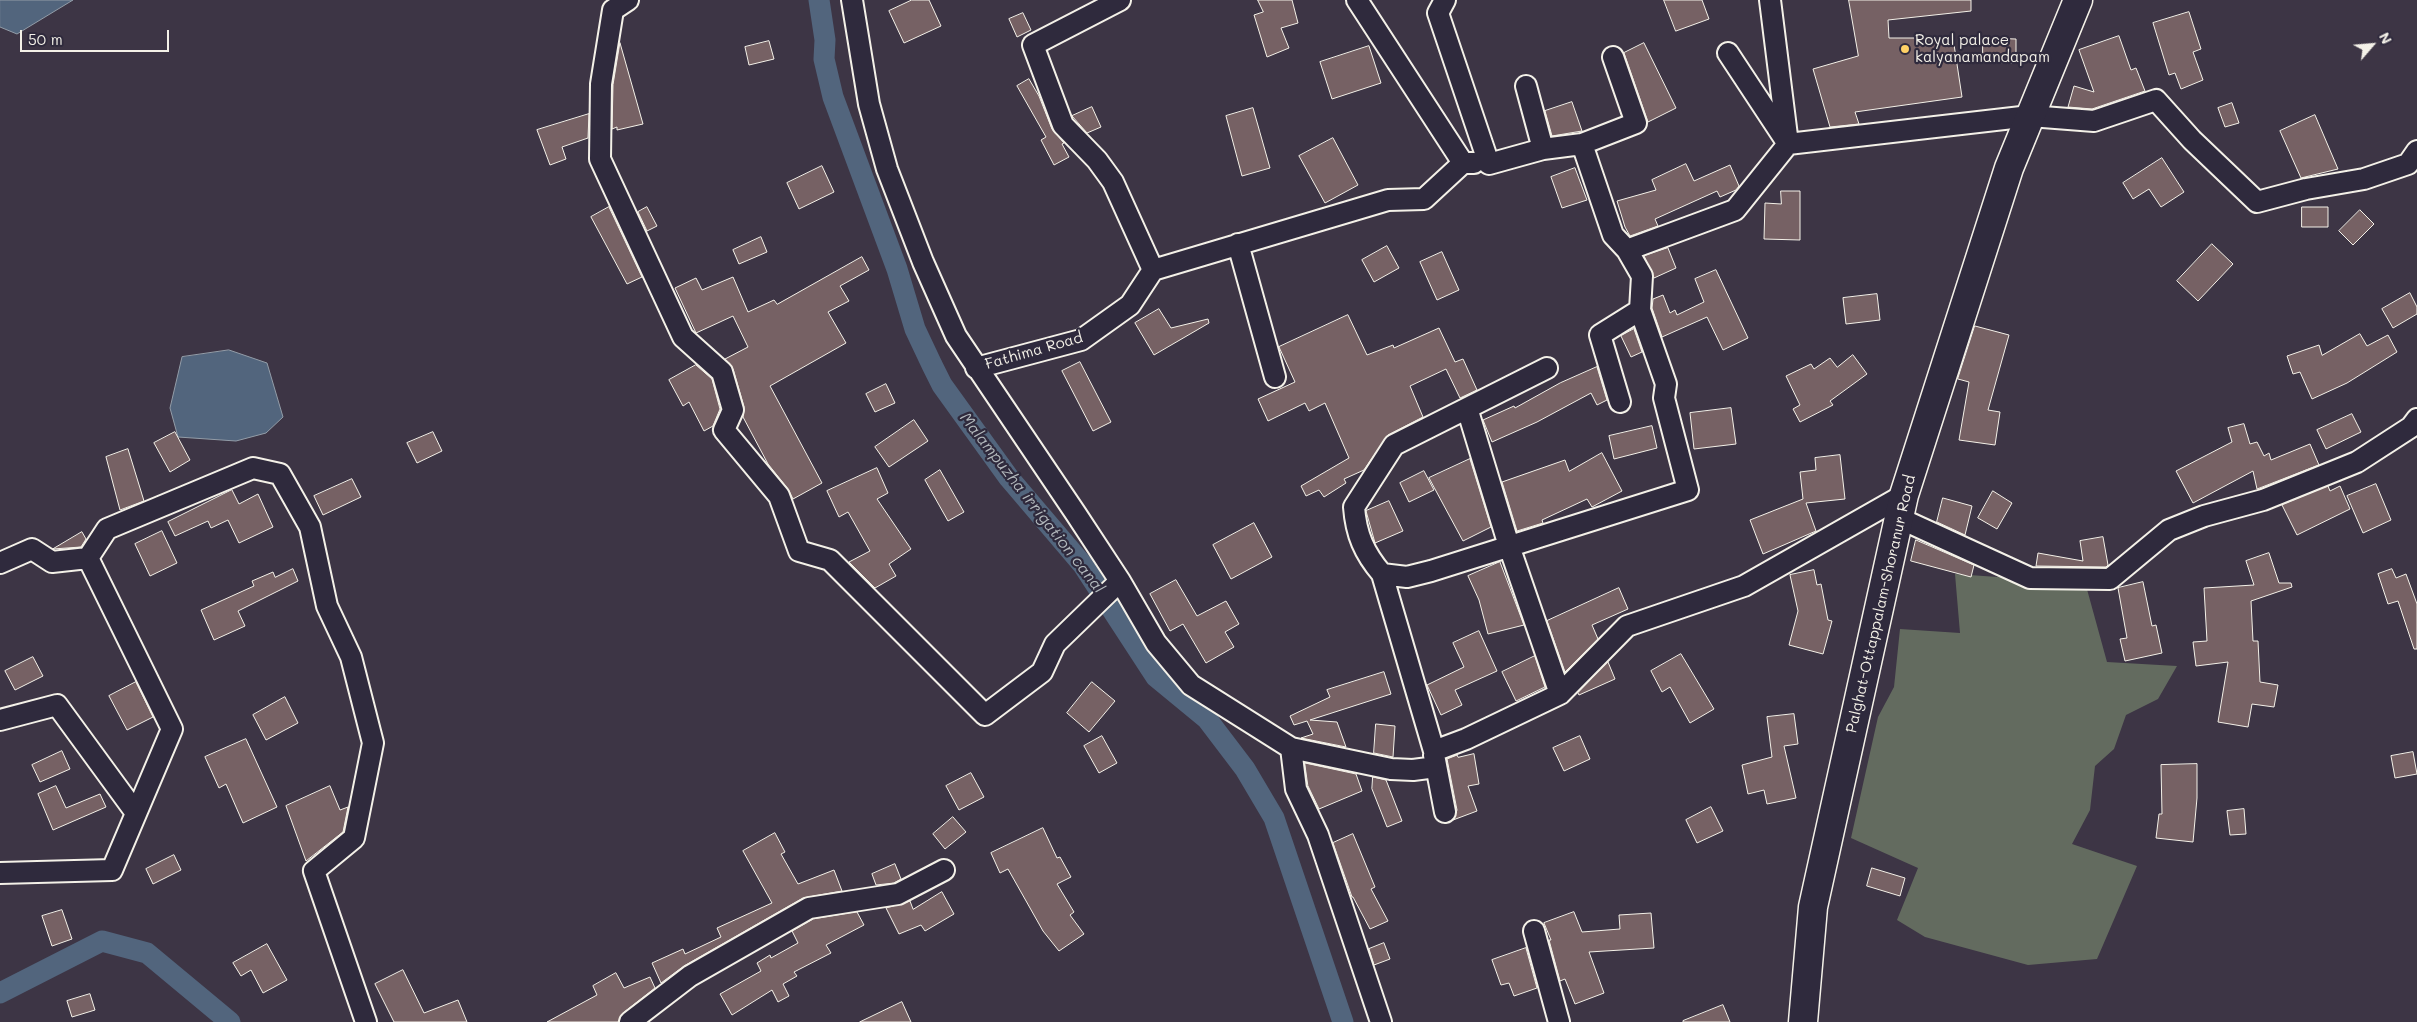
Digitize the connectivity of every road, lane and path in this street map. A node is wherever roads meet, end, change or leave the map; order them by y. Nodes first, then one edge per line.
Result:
1 (628, 0) edge
2 (852, 0) edge
3 (1120, 0) edge
4 (1358, 0) edge
5 (1445, 0) edge
6 (1770, 0) edge
7 (2078, 0) edge
8 (1728, 53) dead end
9 (1613, 57) dead end
10 (1526, 86) dead end
11 (2030, 116) junction
12 (1582, 144) junction
13 (1788, 144) junction
14 (1543, 149) junction
15 (2417, 151) edge
16 (1463, 163) junction
17 (1489, 164) junction
18 (1238, 244) junction
19 (1627, 250) junction
20 (1153, 270) junction
21 (1640, 310) junction
22 (976, 368) junction
23 (1547, 368) dead end
24 (1275, 376) dead end
25 (1620, 402) dead end
26 (1466, 408) junction
27 (2417, 420) edge
28 (1902, 506) junction
29 (1509, 546) junction
30 (88, 558) junction
31 (0, 563) edge
32 (1382, 574) junction
33 (1120, 581) junction
34 (1560, 694) junction
35 (0, 720) edge
36 (1292, 748) junction
37 (1435, 759) junction
38 (1444, 812) dead end
39 (136, 813) junction
40 (944, 870) dead end
41 (0, 873) edge
42 (1534, 931) dead end
43 (366, 1022) edge
44 (630, 1022) edge
45 (1381, 1022) edge
46 (1559, 1022) edge
47 (1803, 1022) edge

1 - 33 street
2 - 22 street
3 - 20 street
4 - 16 street
5 - 17 street
6 - 13 street
7 - 11 main road, Palghat-Ottappalam-Shoranur Road
8 - 13 street
9 - 12 street
10 - 14 street
11 - 13 street
11 - 15 street
11 - 28 main road, Palghat-Ottappalam-Shoranur Road
12 - 14 street
12 - 19 street
13 - 19 street
14 - 17 street
16 - 17 street
16 - 18 street
18 - 20 street
18 - 24 street
19 - 21 street
20 - 22 street, Fathima Road
21 - 25 street
21 - 29 street
22 - 33 street
23 - 26 street
26 - 29 street
26 - 32 street
27 - 28 street
28 - 34 street
28 - 47 main road, Palghat-Ottappalam-Shoranur Road
29 - 32 street
29 - 34 street
30 - 31 street
30 - 39 street
30 - 43 street
32 - 37 street
33 - 36 street
34 - 37 street
35 - 39 street
36 - 37 street
36 - 45 street
37 - 38 street
39 - 41 street
40 - 44 street
42 - 46 street

